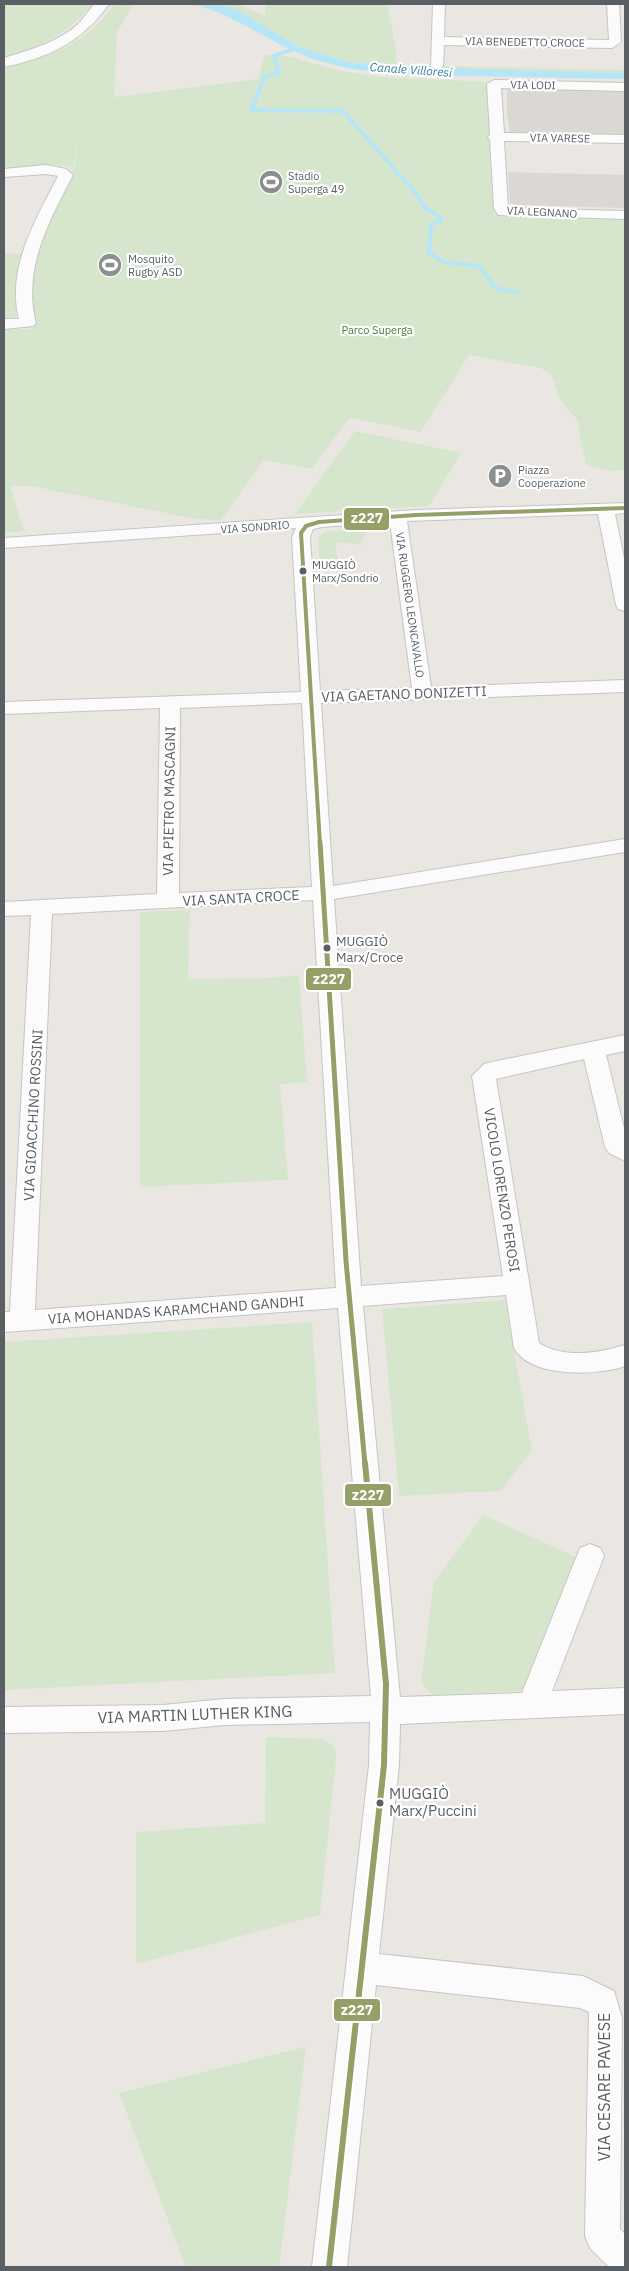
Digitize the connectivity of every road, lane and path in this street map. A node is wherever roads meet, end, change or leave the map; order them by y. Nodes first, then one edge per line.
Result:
1 (102, 4) edge
2 (439, 4) edge
3 (613, 4) edge
4 (437, 41) junction
5 (4, 63) edge
6 (437, 66) dead end
7 (625, 87) edge
8 (495, 136) junction
9 (625, 139) edge
10 (4, 173) edge
11 (625, 215) edge
12 (4, 324) edge
13 (605, 508) junction
14 (625, 508) edge
15 (398, 516) junction
16 (318, 522) junction
17 (4, 543) edge
18 (625, 605) edge
19 (625, 686) edge
20 (422, 694) junction
21 (311, 697) junction
22 (170, 701) junction
23 (4, 708) edge
24 (625, 845) edge
25 (324, 894) junction
26 (168, 901) junction
27 (42, 908) junction
28 (4, 909) edge
29 (625, 1043) edge
30 (593, 1050) junction
31 (625, 1152) edge
32 (517, 1285) junction
33 (348, 1298) junction
34 (13, 1322) edge
35 (625, 1355) edge
36 (590, 1556) dead end
37 (625, 1701) edge
38 (532, 1704) junction
39 (386, 1710) junction
40 (4, 1720) edge
41 (361, 1968) junction
42 (625, 2258) edge
43 (329, 2267) edge

1 - 5 main road
2 - 4 street
3 - 4 street, VIA BENEDETTO CROCE
4 - 6 street
7 - 8 street, VIA LODI
8 - 9 street, VIA VARESE
8 - 11 street, VIA LEGNANO
10 - 12 street
13 - 14 street, VIA SONDRIO
13 - 15 street, VIA SONDRIO
13 - 18 street
15 - 16 street, VIA SONDRIO
15 - 20 street, VIA RUGGERO LEONCAVALLO
16 - 17 street, VIA SONDRIO
16 - 21 street
19 - 20 street, VIA GAETANO DONIZETTI
20 - 21 street, VIA GAETANO DONIZETTI
21 - 22 street, VIA GAETANO DONIZETTI
21 - 25 street
22 - 23 street, VIA GAETANO DONIZETTI
22 - 26 street, VIA PIETRO MASCAGNI
24 - 25 street, VIA SANTA CROCE
25 - 26 street, VIA SANTA CROCE
25 - 33 street
26 - 27 street, VIA SANTA CROCE
27 - 28 street, VIA SANTA CROCE
27 - 34 street, VIA GIOACCHINO ROSSINI
29 - 30 street
30 - 31 street
30 - 32 street, VICOLO LORENZO PEROSI
32 - 33 street, VICOLO LORENZO PEROSI
32 - 35 street
33 - 34 street, VIA MOHANDAS KARAMCHAND GANDHI
33 - 39 street
36 - 38 street
37 - 38 street, VIA MARTIN LUTHER KING
38 - 39 street, VIA MARTIN LUTHER KING
39 - 40 street, VIA MARTIN LUTHER KING
39 - 41 street
41 - 42 street, VIA CESARE PAVESE
41 - 43 street

